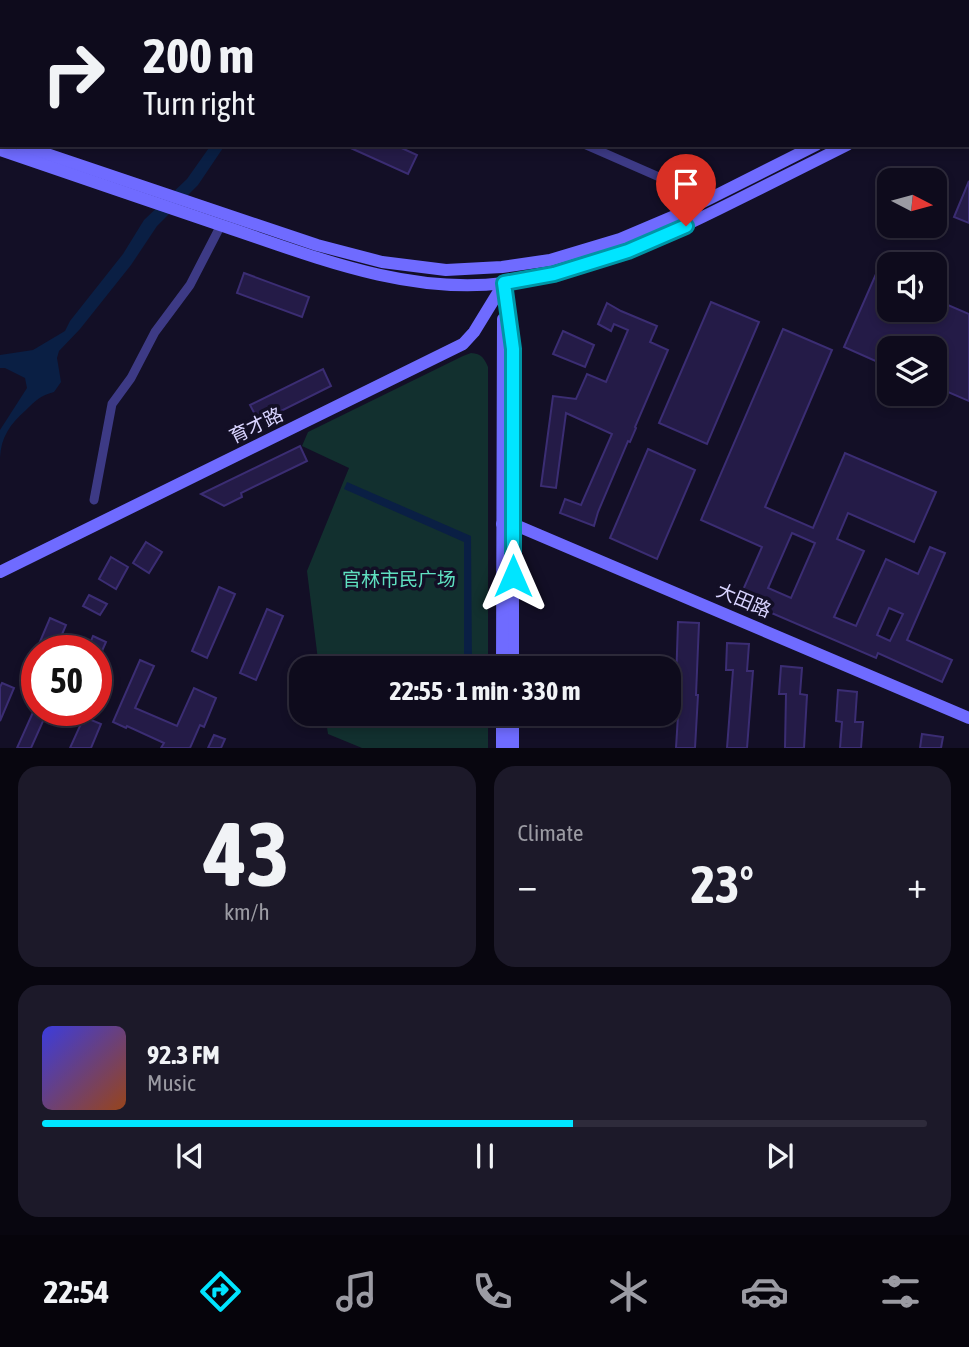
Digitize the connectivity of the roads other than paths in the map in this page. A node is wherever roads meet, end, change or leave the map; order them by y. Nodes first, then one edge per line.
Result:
1 (26, 147) edge
2 (591, 147) edge
3 (812, 147) edge
4 (843, 147) edge
5 (0, 150) edge
6 (697, 205) junction
7 (221, 225) junction
8 (502, 267) junction
9 (504, 283) junction
10 (94, 500) dead end
11 (507, 524) junction
12 (0, 572) edge
13 (502, 656) edge
14 (512, 656) edge
15 (969, 718) edge
16 (502, 726) edge
17 (513, 726) edge
18 (502, 748) edge
19 (513, 748) edge

1 - 8 main road
2 - 6 street
3 - 6 main road
4 - 9 main road
5 - 7 main road
6 - 8 main road
7 - 9 main road
7 - 10 street
8 - 9 main road
9 - 11 main road
9 - 12 main road, 育才路
11 - 13 main road
11 - 14 main road
11 - 15 main road, 大田路
16 - 18 main road
17 - 19 main road

